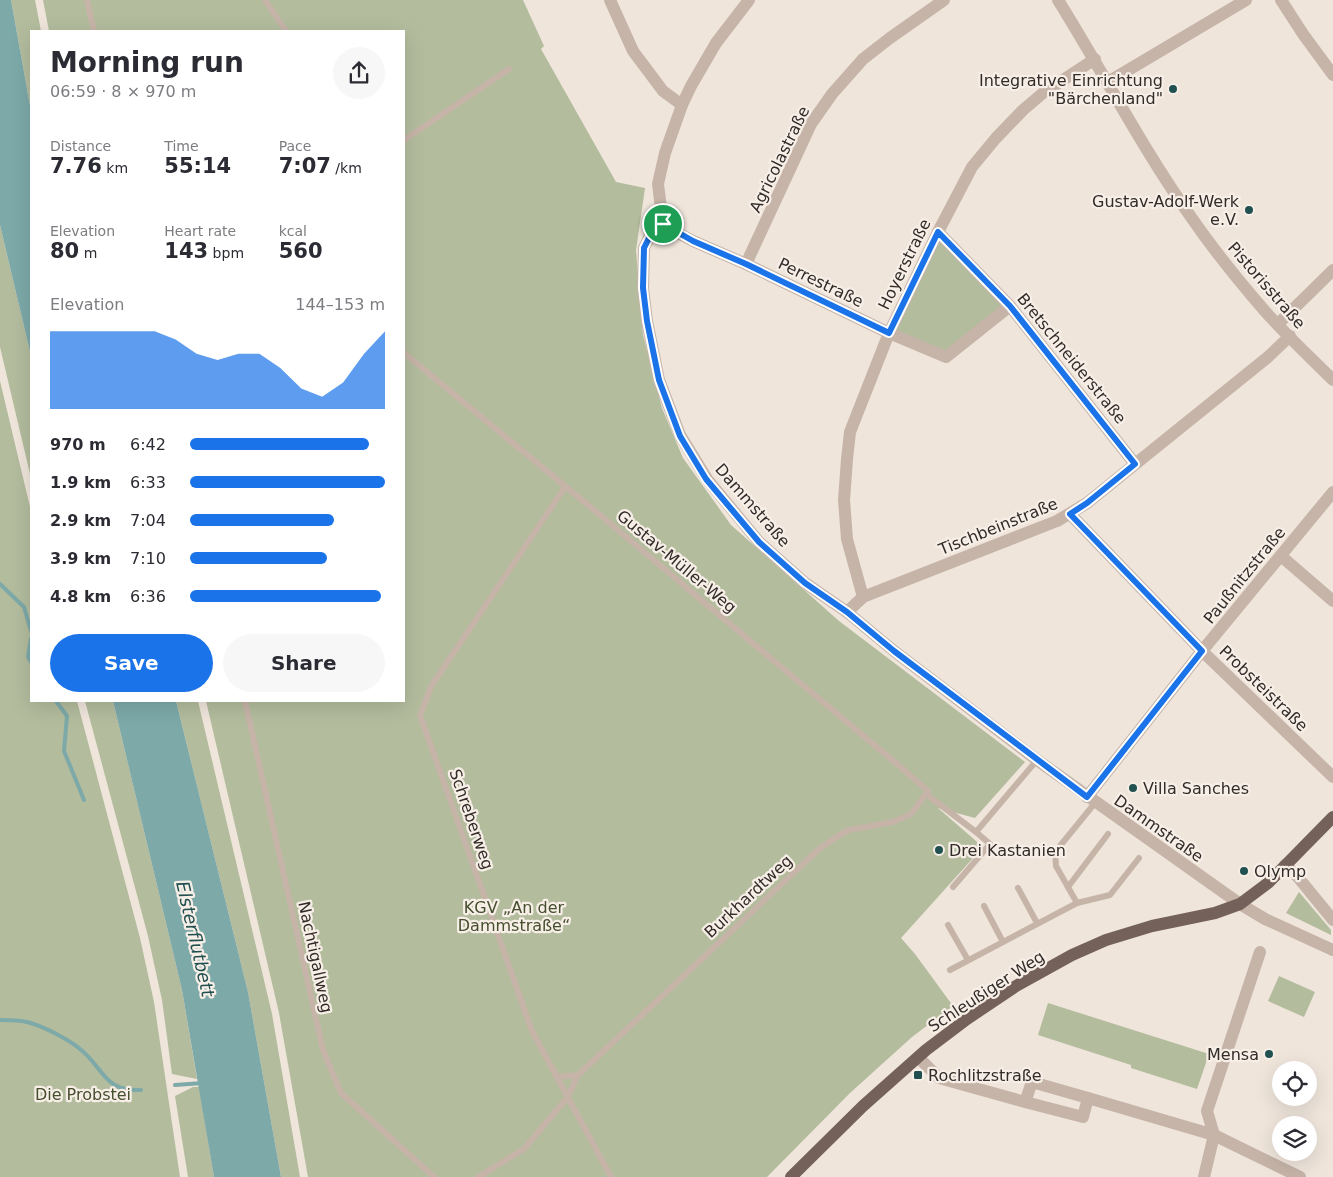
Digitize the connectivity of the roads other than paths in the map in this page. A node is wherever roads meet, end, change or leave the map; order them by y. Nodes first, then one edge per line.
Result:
1 (87, 0) edge
2 (265, 0) edge
3 (610, 0) edge
4 (749, 0) edge
5 (944, 0) edge
6 (1058, 0) edge
7 (1246, 0) edge
8 (1281, 0) edge
9 (94, 30) edge
10 (285, 30) edge
11 (1095, 59) junction
12 (509, 69) dead end
13 (1333, 75) edge
14 (1108, 82) junction
15 (682, 105) junction
16 (405, 139) edge
17 (663, 224) junction
18 (938, 232) junction
19 (746, 264) junction
20 (1333, 270) edge
21 (1010, 306) junction
22 (1278, 324) junction
23 (889, 333) junction
24 (1290, 336) junction
25 (405, 354) edge
26 (1333, 380) edge
27 (1135, 464) junction
28 (565, 488) junction
29 (1333, 492) edge
30 (1070, 514) junction
31 (1281, 556) junction
32 (863, 597) junction
33 (1333, 601) edge
34 (847, 612) junction
35 (1202, 651) junction
36 (245, 702) edge
37 (1037, 760) junction
38 (1333, 777) edge
39 (926, 794) junction
40 (1091, 800) junction
41 (1333, 817) edge
42 (976, 832) junction
43 (1108, 834) dead end
44 (1139, 858) dead end
45 (1285, 865) junction
46 (953, 887) dead end
47 (1068, 887) junction
48 (1018, 888) dead end
49 (1077, 903) junction
50 (1240, 904) junction
51 (984, 906) dead end
52 (1333, 920) edge
53 (1037, 923) junction
54 (948, 925) dead end
55 (1003, 942) junction
56 (1333, 950) edge
57 (1260, 952) dead end
58 (968, 960) junction
59 (950, 970) dead end
60 (918, 1057) junction
61 (578, 1075) junction
62 (557, 1077) junction
63 (567, 1098) junction
64 (1088, 1098) junction
65 (1025, 1102) junction
66 (1214, 1135) junction
67 (434, 1177) edge
68 (478, 1177) edge
69 (611, 1177) edge
70 (791, 1177) edge
71 (1204, 1177) edge
72 (1300, 1177) edge

1 - 9 lane
2 - 10 lane
3 - 15 street
4 - 15 street
5 - 19 street, Agricolastraße
6 - 11 street, Pistorisstraße
7 - 14 street
8 - 13 street
11 - 14 street, Pistorisstraße
11 - 18 street, Hoyerstraße
12 - 16 lane
14 - 22 street, Pistorisstraße
15 - 17 street
17 - 19 street, Perrestraße
17 - 34 street, Dammstraße
18 - 21 street, Bretschneiderstraße
18 - 23 street, Hoyerstraße
19 - 23 street, Perrestraße
20 - 22 street
21 - 23 street, Perrestraße
21 - 27 street, Bretschneiderstraße
22 - 24 street, Pistorisstraße
23 - 32 street, Hoyerstraße
24 - 26 street, Pistorisstraße
24 - 27 street, Tischbeinstraße
25 - 28 lane, Gustav-Müller-Weg
27 - 30 street, Tischbeinstraße
28 - 39 lane, Gustav-Müller-Weg
28 - 62 lane, Schreberweg
29 - 31 street, Paußnitzstraße
30 - 32 street, Tischbeinstraße
30 - 35 street, Probsteistraße
31 - 33 street
31 - 35 street, Paußnitzstraße
32 - 34 street, Tischbeinstraße
34 - 37 street, Dammstraße
35 - 38 street, Probsteistraße
35 - 40 street, Paußnitzstraße
36 - 67 lane, Nachtigallweg
37 - 40 street, Dammstraße
37 - 42 lane
39 - 42 lane
39 - 61 lane, Burkhardtweg
40 - 47 lane
40 - 50 street, Dammstraße
41 - 45 main road, Schleußiger Weg
42 - 46 lane
43 - 47 lane
44 - 49 lane
45 - 50 main road, Schleußiger Weg
45 - 52 street
47 - 49 lane
48 - 53 lane
49 - 53 lane
50 - 56 street, Dammstraße
50 - 60 main road, Schleußiger Weg
51 - 55 lane
53 - 55 lane
54 - 58 lane
55 - 58 lane
57 - 66 street
58 - 59 lane
60 - 65 street
60 - 70 main road, Schleußiger Weg
61 - 62 lane
61 - 63 lane, Burkhardtweg
62 - 63 lane, Schreberweg
63 - 68 lane, Burkhardtweg
63 - 69 lane, Schreberweg
64 - 65 street
64 - 65 street
64 - 66 street
66 - 71 street
66 - 72 street

